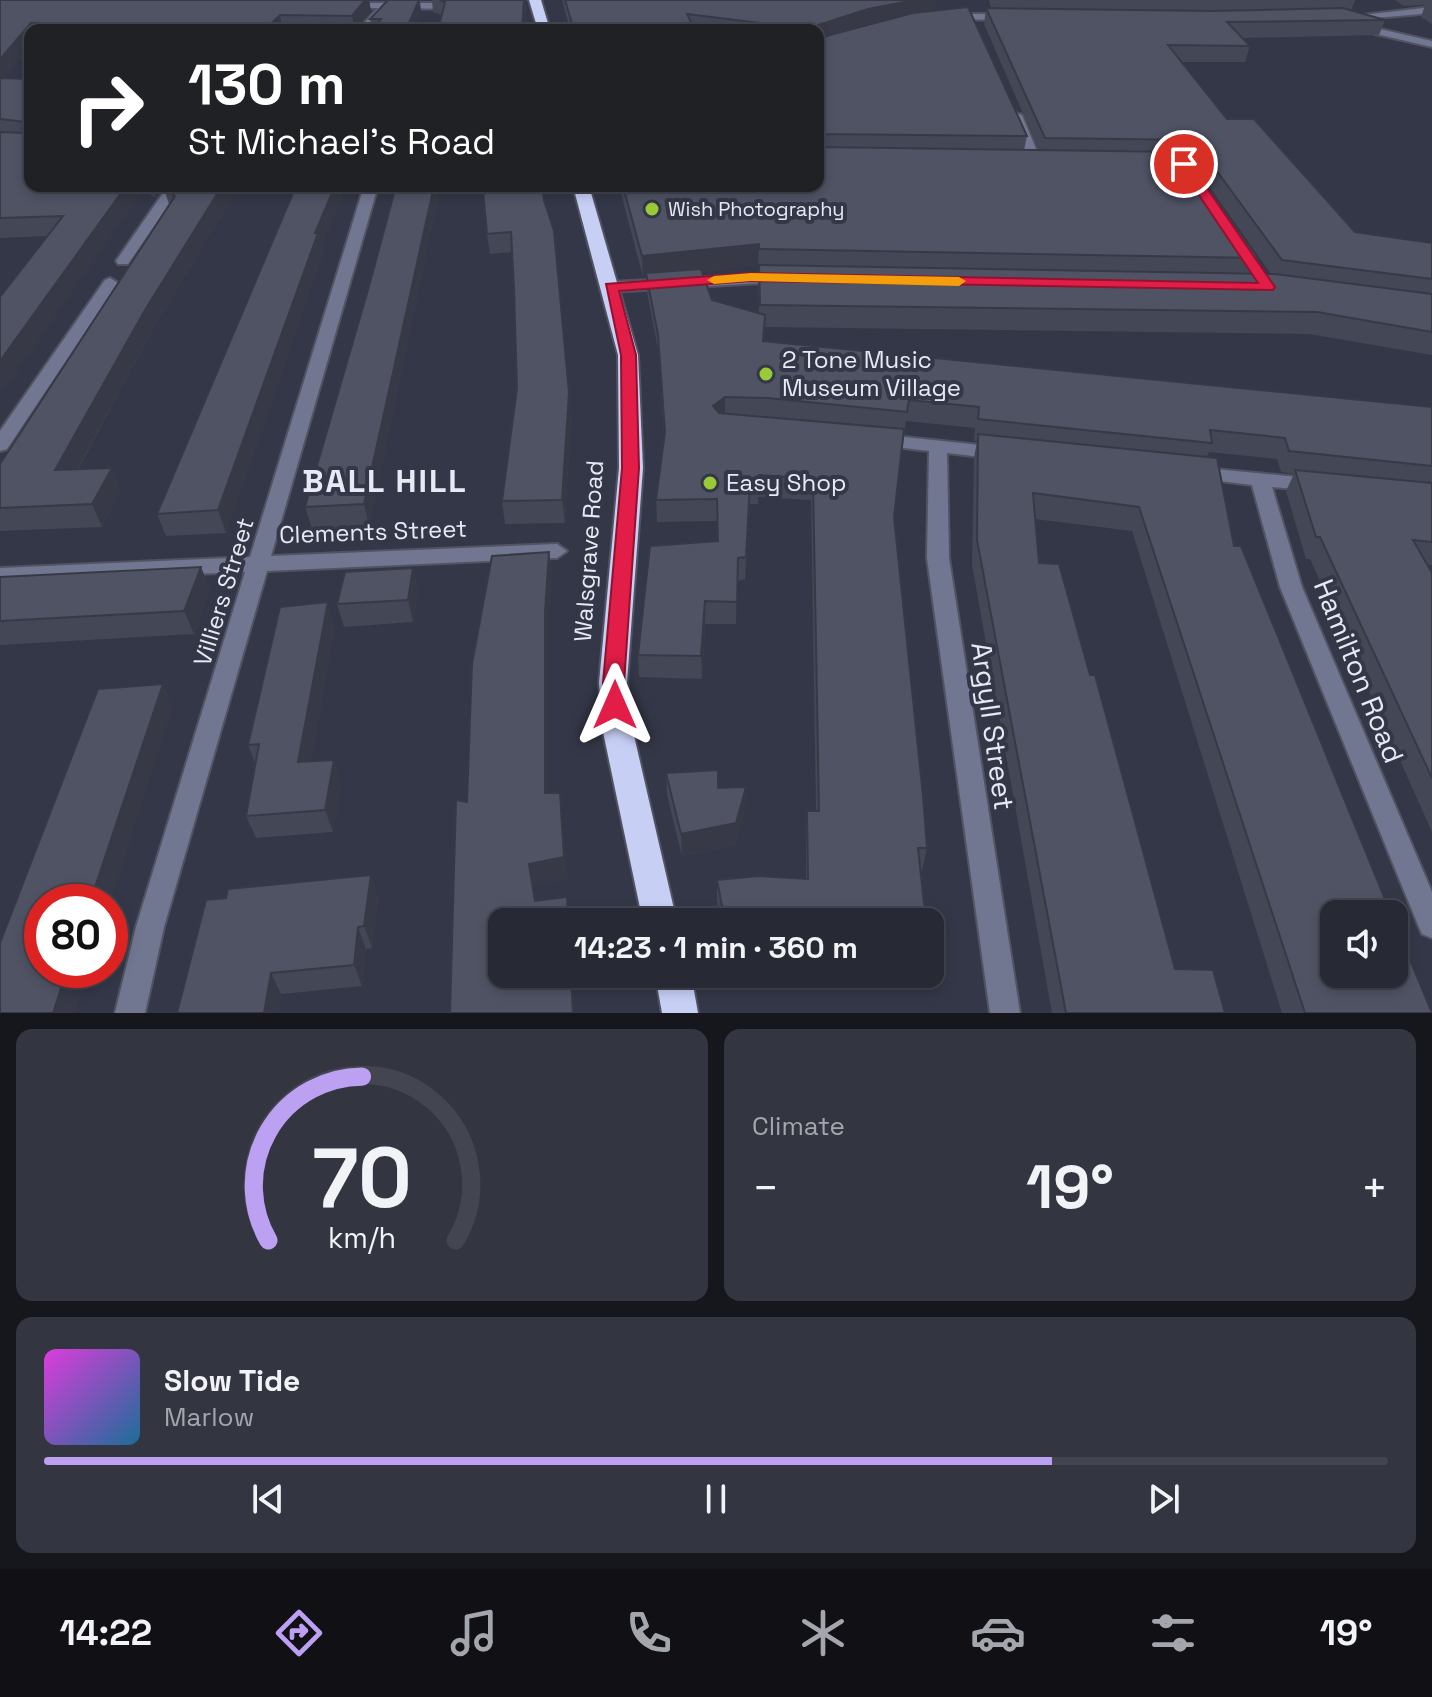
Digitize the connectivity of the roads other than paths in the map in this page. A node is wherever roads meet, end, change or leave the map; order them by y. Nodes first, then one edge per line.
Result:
1 (329, 4) edge
2 (531, 5) edge
3 (385, 6) junction
4 (470, 6) edge
5 (1345, 8) edge
6 (1432, 10) edge
7 (936, 17) edge
8 (972, 17) junction
9 (1355, 17) junction
10 (1027, 18) edge
11 (368, 24) edge
12 (541, 24) edge
13 (978, 30) edge
14 (1432, 44) edge
15 (1008, 98) edge
16 (1021, 163) edge
17 (1036, 163) junction
18 (1051, 163) edge
19 (171, 192) edge
20 (369, 192) edge
21 (583, 192) edge
22 (123, 261) dead end
23 (798, 278) edge
24 (110, 283) dead end
25 (611, 287) junction
26 (860, 438) edge
27 (0, 445) edge
28 (938, 446) junction
29 (1015, 454) edge
30 (1168, 470) edge
31 (1260, 479) junction
32 (1338, 487) edge
33 (557, 551) dead end
34 (259, 563) junction
35 (0, 575) edge
36 (657, 908) edge
37 (1432, 925) edge
38 (676, 988) edge
39 (130, 1013) edge
40 (680, 1013) edge
41 (1005, 1013) edge

1 - 3 street
2 - 12 highway
3 - 4 street
3 - 11 street
5 - 9 street
6 - 9 street
7 - 8 street
8 - 10 street
8 - 13 street
9 - 14 street
15 - 17 street
16 - 17 street
17 - 18 street
19 - 22 street
20 - 34 street, Villiers Street
21 - 25 highway, Walsgrave Road
23 - 25 street
24 - 27 street
25 - 36 highway, Walsgrave Road
26 - 28 street
28 - 29 street
28 - 41 street, Argyll Street
30 - 31 street
31 - 32 street
31 - 37 street, Hamilton Road
33 - 34 street, Clements Street
34 - 35 street, Clements Street
34 - 39 street, Villiers Street
38 - 40 highway

